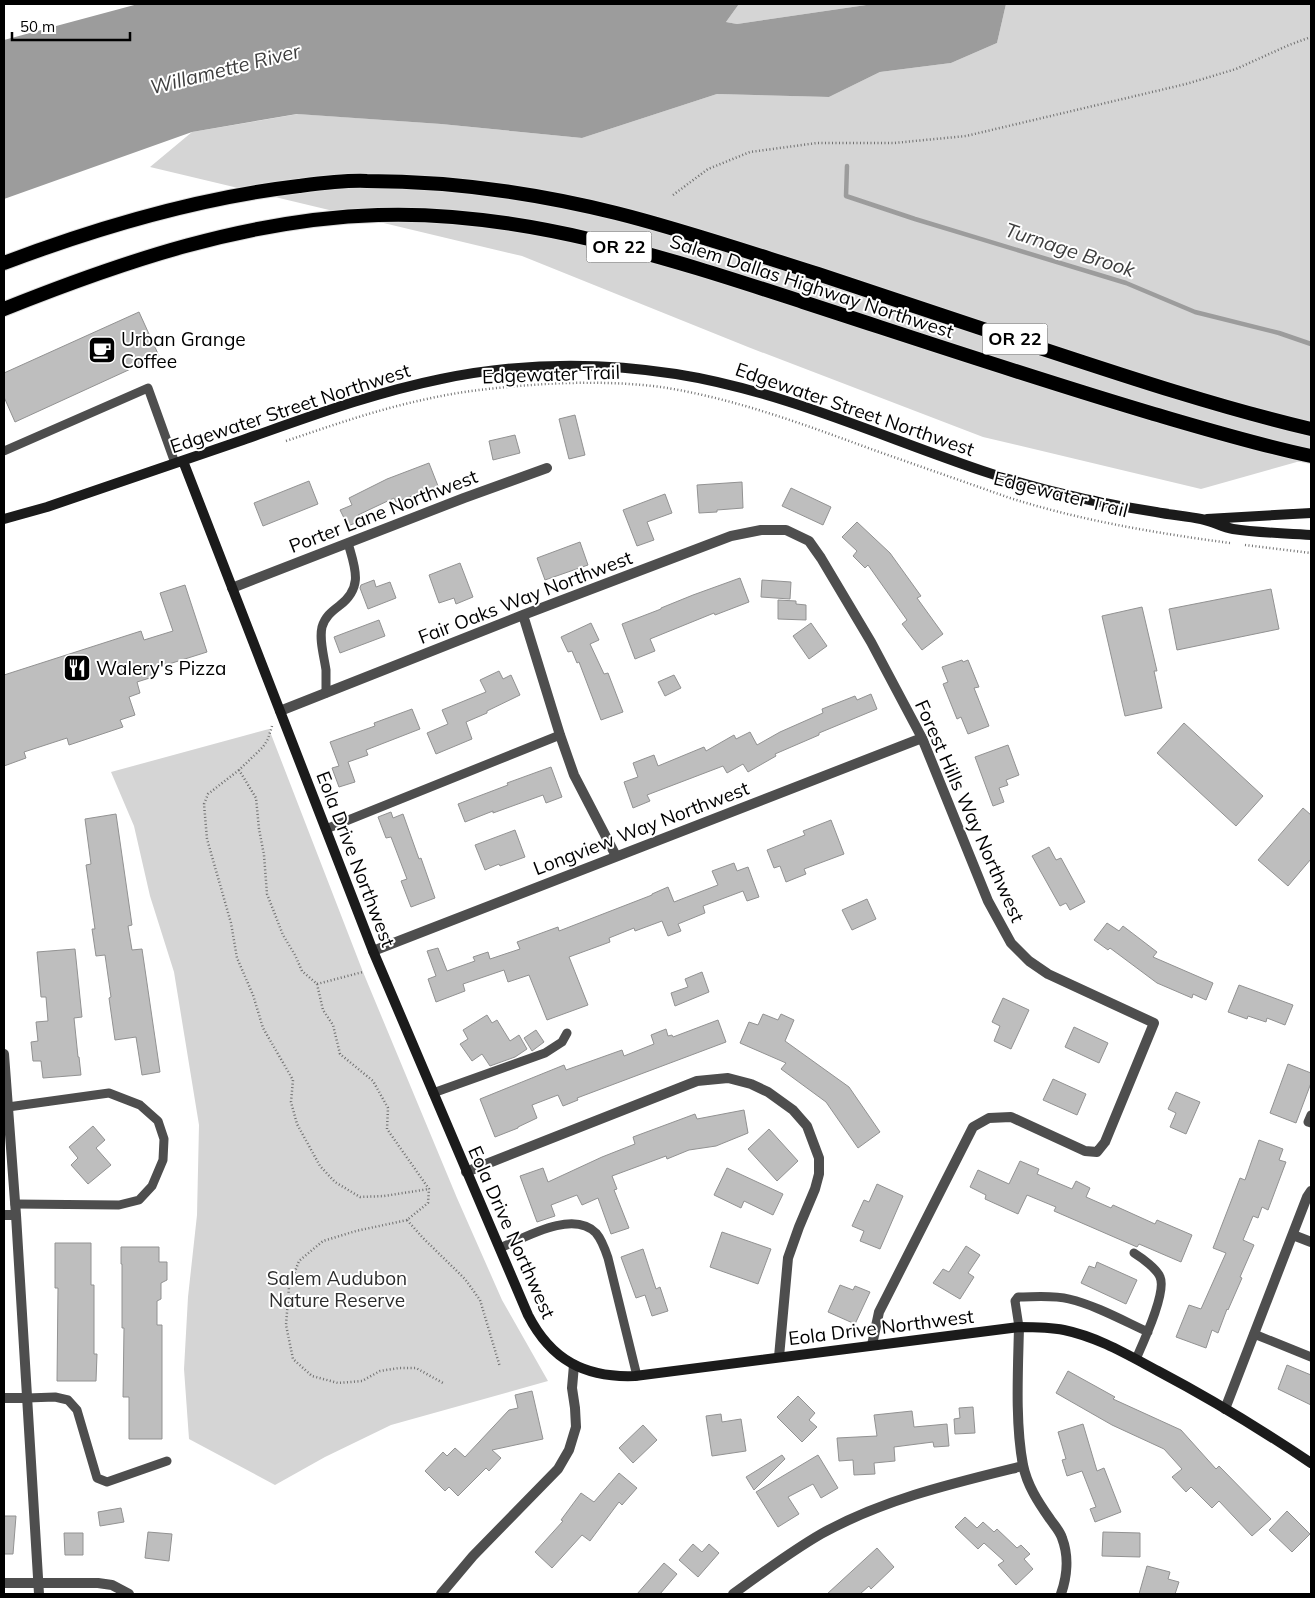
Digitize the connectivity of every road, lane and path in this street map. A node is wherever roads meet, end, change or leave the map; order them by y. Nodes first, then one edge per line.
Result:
1 (1311, 37) edge
2 (672, 195) dead end
3 (4, 263) edge
4 (4, 309) edge
5 (1309, 429) edge
6 (286, 441) dead end
7 (4, 451) edge
8 (1311, 456) edge
9 (179, 462) junction
10 (547, 468) dead end
11 (1311, 513) edge
12 (4, 519) edge
13 (1204, 519) junction
14 (786, 530) joint
15 (1311, 535) edge
16 (348, 543) junction
17 (1311, 553) edge
18 (232, 588) junction
19 (523, 615) junction
20 (326, 693) junction
21 (280, 712) junction
22 (270, 729) dead end
23 (560, 734) junction
24 (922, 738) junction
25 (239, 770) junction
26 (326, 829) junction
27 (616, 856) junction
28 (373, 951) junction
29 (363, 972) dead end
30 (317, 984) junction
31 (566, 1033) dead end
32 (4, 1054) edge
33 (433, 1093) junction
34 (8, 1107) junction
35 (1311, 1115) edge
36 (1311, 1123) edge
37 (466, 1172) junction
38 (430, 1188) junction
39 (1311, 1191) edge
40 (16, 1210) junction
41 (4, 1215) edge
42 (407, 1220) junction
43 (1293, 1235) junction
44 (1311, 1242) edge
45 (500, 1248) junction
46 (1134, 1253) dead end
47 (1019, 1327) junction
48 (1148, 1332) junction
49 (1254, 1334) junction
50 (872, 1345) junction
51 (779, 1357) junction
52 (1311, 1357) edge
53 (1136, 1359) junction
54 (574, 1365) junction
55 (500, 1367) dead end
56 (637, 1376) junction
57 (443, 1382) dead end
58 (4, 1398) edge
59 (27, 1398) junction
60 (1225, 1409) junction
61 (168, 1462) dead end
62 (1311, 1464) edge
63 (1023, 1466) junction
64 (4, 1583) edge
65 (38, 1583) junction
66 (39, 1594) edge
67 (130, 1594) edge
68 (441, 1594) edge
69 (733, 1594) edge
70 (1061, 1594) edge

1 - 2 path
3 - 5 highway, Salem Dallas Highway Northwest / OR 22
4 - 8 highway, Salem Dallas Highway Northwest / OR 22
6 - 17 path, Edgewater Trail
7 - 9 lane
9 - 12 main road, Edgewater Street Northwest
9 - 13 main road, Edgewater Street Northwest
9 - 18 main road, Eola Drive Northwest
10 - 16 street, Porter Lane Northwest
11 - 13 main road, Edgewater Street Northwest
13 - 15 main road, Edgewater Street Northwest
14 - 19 street, Fair Oaks Way Northwest
14 - 24 street, Forest Hills Way Northwest
16 - 18 street, Porter Lane Northwest
16 - 20 lane
18 - 21 main road, Eola Drive Northwest
19 - 20 street, Fair Oaks Way Northwest
19 - 23 street
20 - 21 street, Fair Oaks Way Northwest
21 - 26 main road, Eola Drive Northwest
22 - 25 path
23 - 26 lane
23 - 27 street
24 - 27 street, Longview Way Northwest
24 - 50 street, Forest Hills Way Northwest
25 - 30 path
25 - 38 path
26 - 28 main road, Eola Drive Northwest
27 - 28 street, Longview Way Northwest
28 - 33 main road, Eola Drive Northwest
29 - 30 path
30 - 38 path
31 - 33 lane
32 - 34 street
33 - 37 main road, Eola Drive Northwest
34 - 40 street
34 - 40 lane
35 - 36 lane
37 - 45 main road, Eola Drive Northwest
37 - 51 street
38 - 42 path
39 - 43 street
40 - 41 street
40 - 59 street
42 - 55 path
42 - 57 path
43 - 44 street
43 - 49 street
45 - 54 main road, Eola Drive Northwest
45 - 56 lane
46 - 48 lane
47 - 48 lane
47 - 50 main road, Eola Drive Northwest
47 - 53 main road, Eola Drive Northwest
47 - 63 street
48 - 53 lane
49 - 52 lane
49 - 60 street
50 - 51 main road, Eola Drive Northwest
51 - 56 main road, Eola Drive Northwest
53 - 60 main road, Eola Drive Northwest
54 - 56 main road, Eola Drive Northwest
54 - 68 street
58 - 59 street
59 - 61 lane
59 - 65 street
60 - 62 main road, Eola Drive Northwest
63 - 69 street
63 - 70 street
64 - 65 street
65 - 66 street
65 - 67 street

